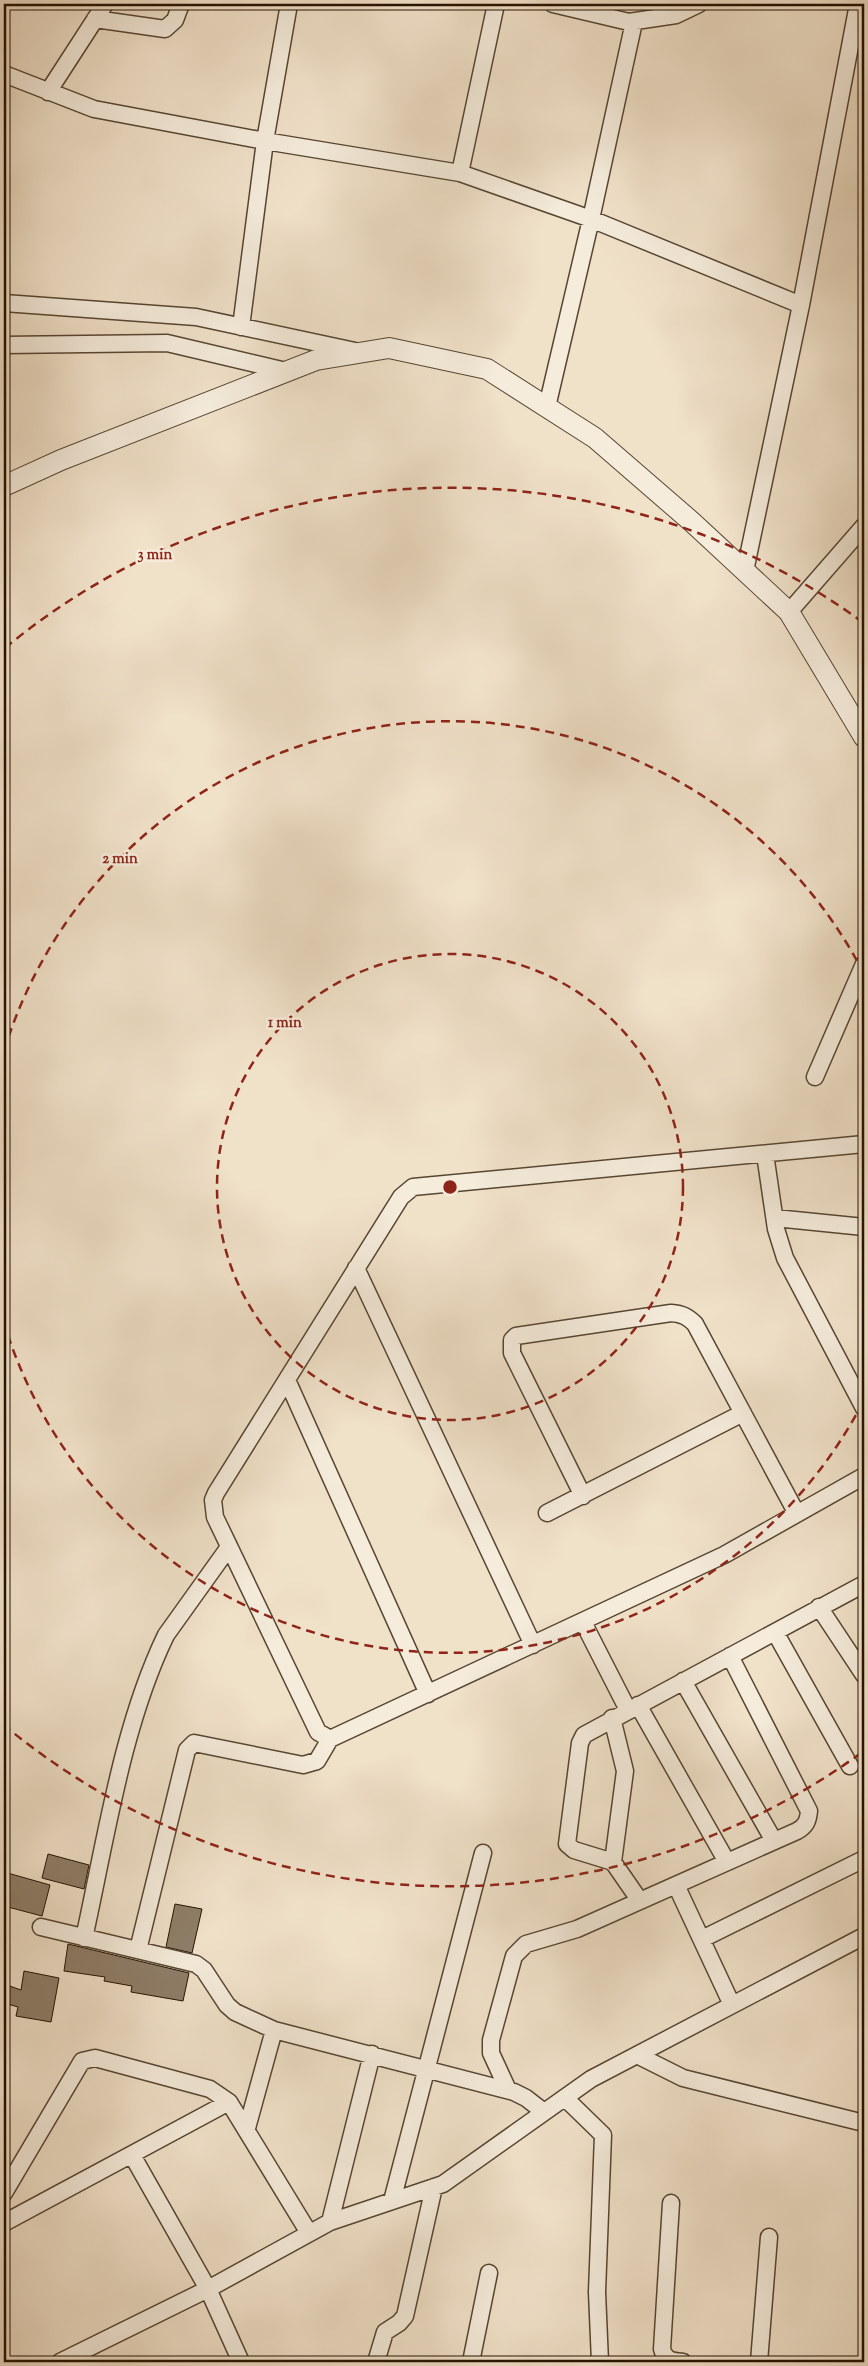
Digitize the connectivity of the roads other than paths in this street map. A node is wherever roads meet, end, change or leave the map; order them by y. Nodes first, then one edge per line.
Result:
1 (105, 4) edge
2 (181, 4) edge
3 (289, 4) edge
4 (496, 4) edge
5 (553, 4) edge
6 (700, 4) edge
7 (858, 4) edge
8 (95, 19) junction
9 (634, 22) junction
10 (4, 74) edge
11 (48, 92) junction
12 (265, 141) junction
13 (460, 173) junction
14 (591, 218) junction
15 (4, 303) edge
16 (801, 305) junction
17 (240, 327) junction
18 (4, 345) edge
19 (361, 352) junction
20 (286, 371) junction
21 (547, 407) junction
22 (4, 486) edge
23 (864, 526) edge
24 (745, 571) junction
25 (789, 612) junction
26 (864, 737) edge
27 (864, 964) edge
28 (815, 1077) dead end
29 (864, 1144) edge
30 (765, 1154) junction
31 (774, 1218) junction
32 (864, 1227) edge
33 (356, 1268) junction
34 (286, 1380) junction
35 (864, 1408) edge
36 (743, 1413) junction
37 (864, 1476) edge
38 (583, 1496) junction
39 (547, 1514) dead end
40 (797, 1514) junction
41 (229, 1547) junction
42 (864, 1584) edge
43 (819, 1608) junction
44 (583, 1622) junction
45 (775, 1632) junction
46 (533, 1645) junction
47 (730, 1656) junction
48 (864, 1675) edge
49 (682, 1681) junction
50 (428, 1694) junction
51 (633, 1707) junction
52 (612, 1718) junction
53 (330, 1739) junction
54 (850, 1766) dead end
55 (774, 1841) junction
56 (483, 1853) dead end
57 (864, 1858) edge
58 (613, 1862) junction
59 (727, 1862) junction
60 (676, 1885) junction
61 (640, 1901) junction
62 (41, 1927) dead end
63 (864, 1936) edge
64 (84, 1938) junction
65 (702, 1939) junction
66 (138, 1950) junction
67 (732, 2005) junction
68 (274, 2030) junction
69 (372, 2054) junction
70 (637, 2055) junction
71 (426, 2070) junction
72 (508, 2090) junction
73 (565, 2098) junction
74 (229, 2102) junction
75 (544, 2112) junction
76 (864, 2123) edge
77 (247, 2128) junction
78 (132, 2155) junction
79 (434, 2187) junction
80 (4, 2192) edge
81 (392, 2201) junction
82 (671, 2203) dead end
83 (330, 2222) junction
84 (4, 2223) edge
85 (310, 2233) junction
86 (769, 2237) dead end
87 (489, 2273) dead end
88 (208, 2289) junction
89 (60, 2362) edge
90 (241, 2362) edge
91 (376, 2362) edge
92 (471, 2362) edge
93 (600, 2362) edge
94 (683, 2362) edge
95 (759, 2362) edge

1 - 8 street
2 - 8 street
3 - 12 street
4 - 13 street
5 - 9 street
6 - 9 street
7 - 16 street
8 - 11 street
9 - 14 street
10 - 11 street
11 - 12 street
12 - 13 street
12 - 17 street
13 - 14 street
14 - 16 street
14 - 21 street
15 - 17 street
16 - 24 street
17 - 19 street
18 - 20 street
19 - 20 street
19 - 21 street
20 - 22 street
21 - 24 street
23 - 25 street
24 - 25 street
25 - 26 street
27 - 28 street
29 - 30 street
30 - 31 street
30 - 33 street
31 - 32 street
31 - 35 street
33 - 34 street
33 - 46 street
34 - 41 street
34 - 50 street
36 - 38 street
36 - 38 street
36 - 40 street
37 - 40 street
38 - 39 street
40 - 44 street
41 - 53 street
41 - 64 street
42 - 43 street
43 - 45 street
43 - 48 street
44 - 46 street
44 - 51 street
45 - 47 street
45 - 54 street
46 - 50 street
47 - 49 street
47 - 55 street
49 - 51 street
49 - 55 street
50 - 53 street
51 - 52 street
51 - 59 street
52 - 58 street
52 - 58 street
53 - 66 street
55 - 59 street
56 - 71 street
57 - 65 street
58 - 61 street
59 - 60 street
60 - 61 street
60 - 65 street
61 - 72 street
62 - 64 street
63 - 67 street
64 - 66 street
65 - 67 street
66 - 68 street
67 - 70 street
68 - 69 street
68 - 77 street
69 - 71 street
69 - 83 street
70 - 73 street
70 - 76 street
71 - 72 street
71 - 81 street
72 - 75 street
73 - 75 street
73 - 93 street
74 - 77 street
74 - 78 street
74 - 80 street
75 - 79 street
77 - 85 street
78 - 84 street
78 - 88 street
79 - 81 street
79 - 91 street
81 - 83 street
82 - 94 street
83 - 85 street
85 - 88 street
86 - 95 street
87 - 92 street
88 - 89 street
88 - 90 street

